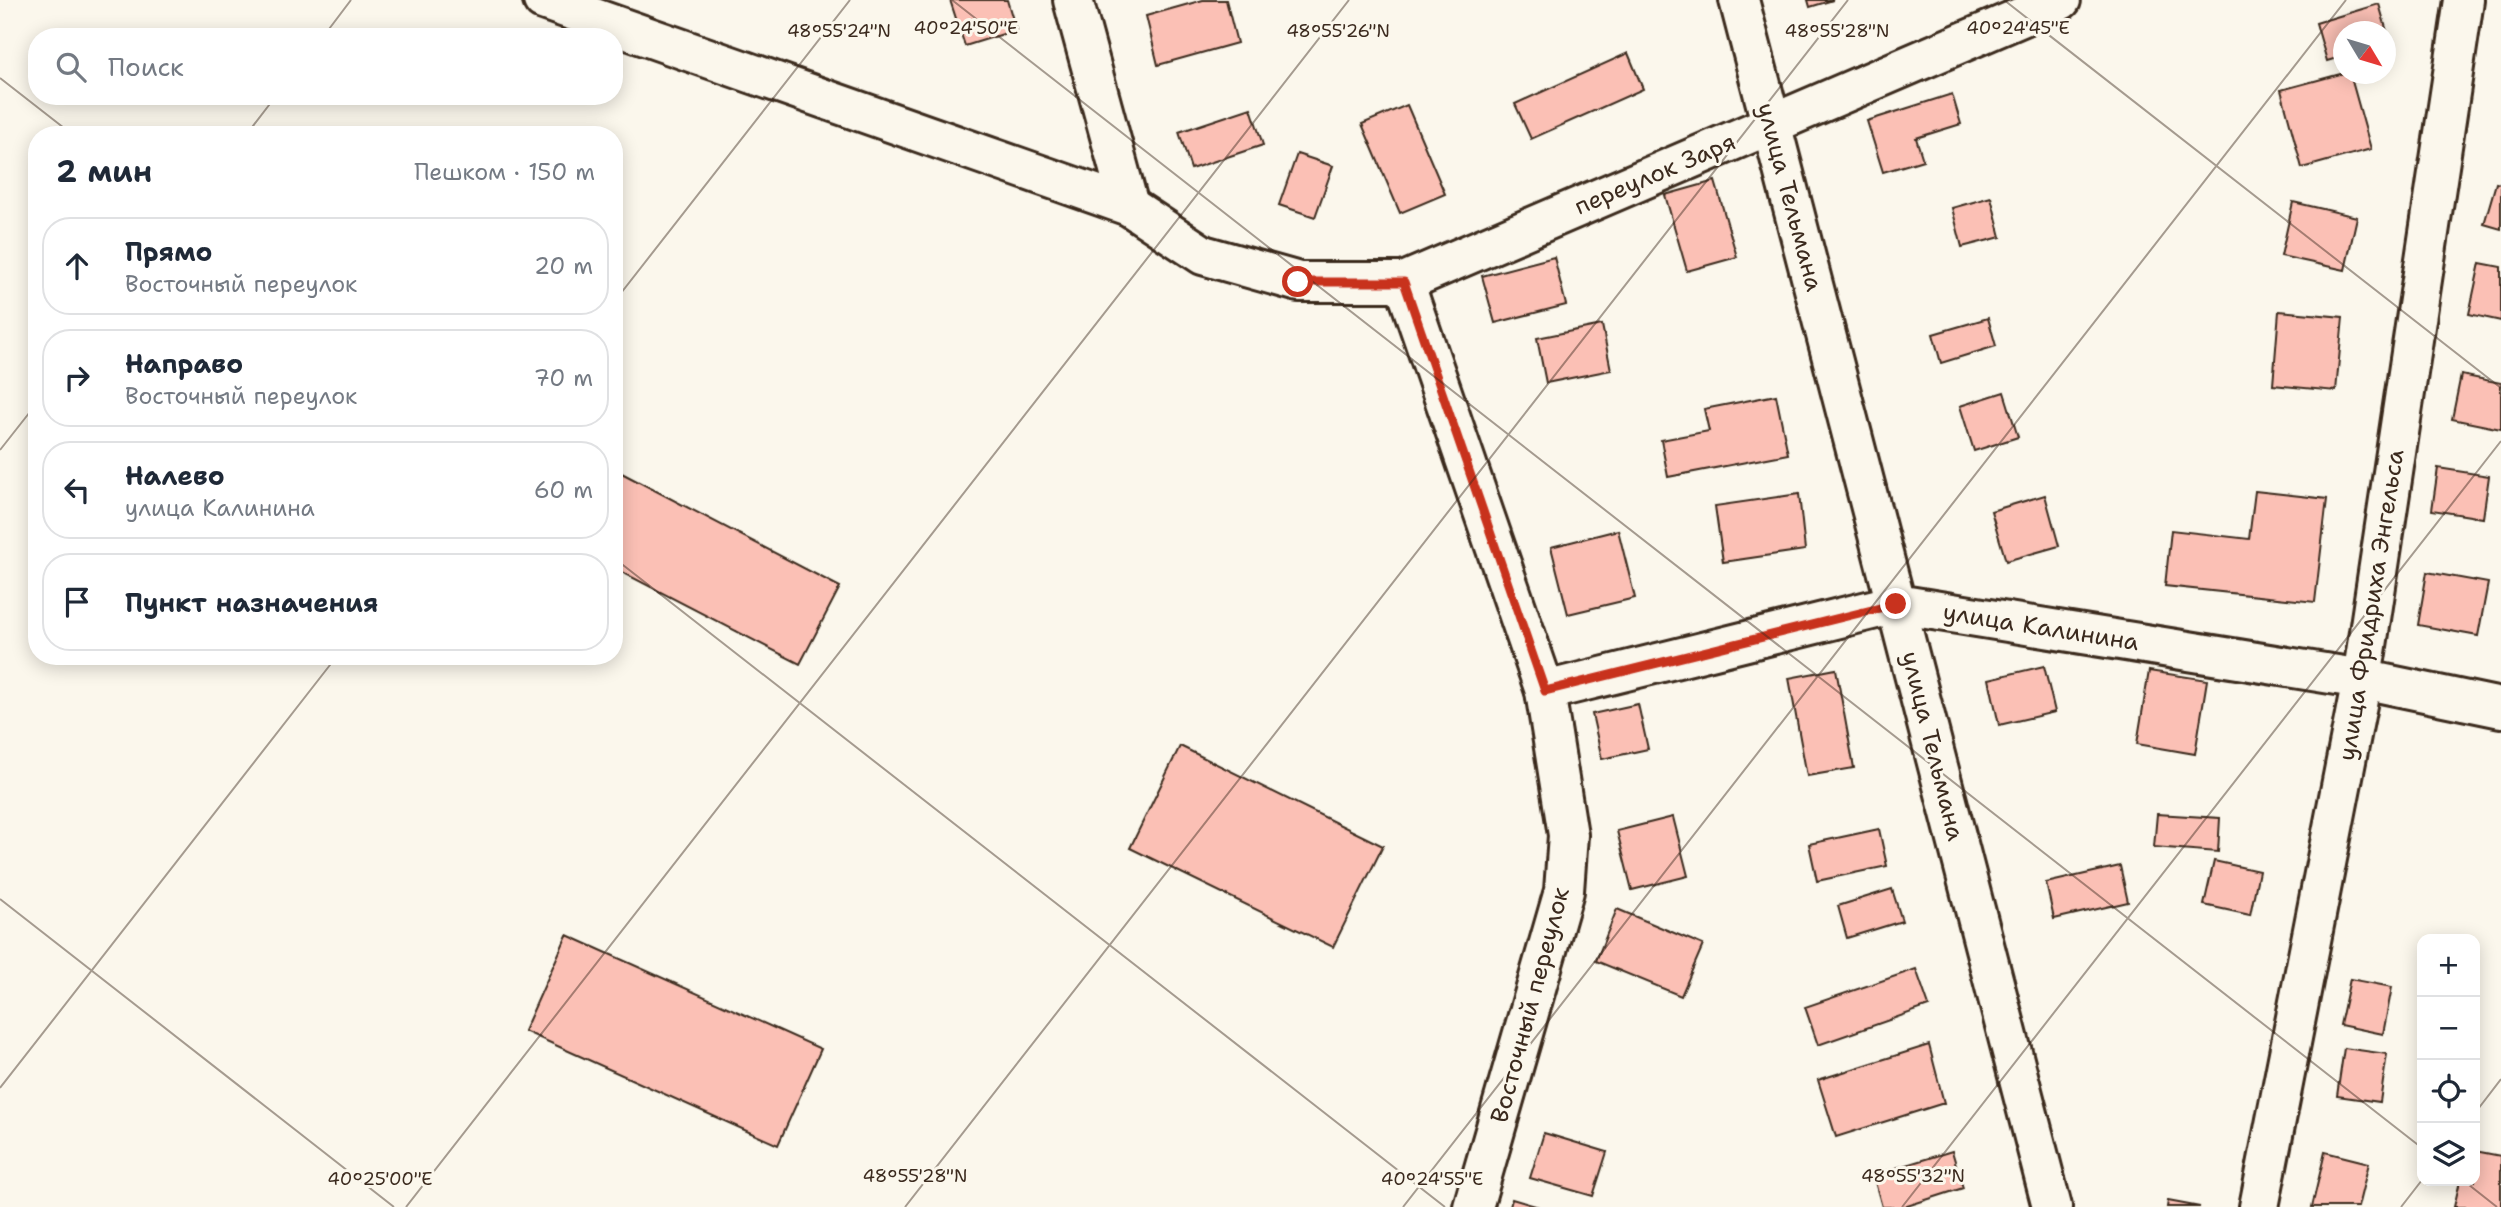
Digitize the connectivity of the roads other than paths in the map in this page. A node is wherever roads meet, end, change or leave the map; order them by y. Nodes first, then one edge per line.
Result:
1 (543, 0) edge
2 (1073, 0) edge
3 (1739, 0) edge
4 (2061, 0) edge
5 (2464, 0) edge
6 (623, 28) edge
7 (623, 28) edge
8 (1772, 124) junction
9 (1129, 206) junction
10 (1404, 282) junction
11 (1896, 604) junction
12 (2362, 678) junction
13 (1545, 691) junction
14 (2501, 708) edge
15 (1473, 1207) edge
16 (2052, 1207) edge
17 (2259, 1207) edge

1 - 6 street
2 - 9 street
3 - 8 street, улица Тельмана
4 - 8 street, переулок Заря
5 - 12 street, улица Фридриха Энгельса
7 - 9 street
8 - 10 street, переулок Заря
8 - 11 street, улица Тельмана
9 - 10 street
10 - 13 street, Восточный переулок
11 - 12 street, улица Калинина
11 - 13 street, улица Калинина
11 - 16 street, улица Тельмана
12 - 14 street, улица Калинина
12 - 17 street, улица Фридриха Энгельса
13 - 15 street, Восточный переулок

